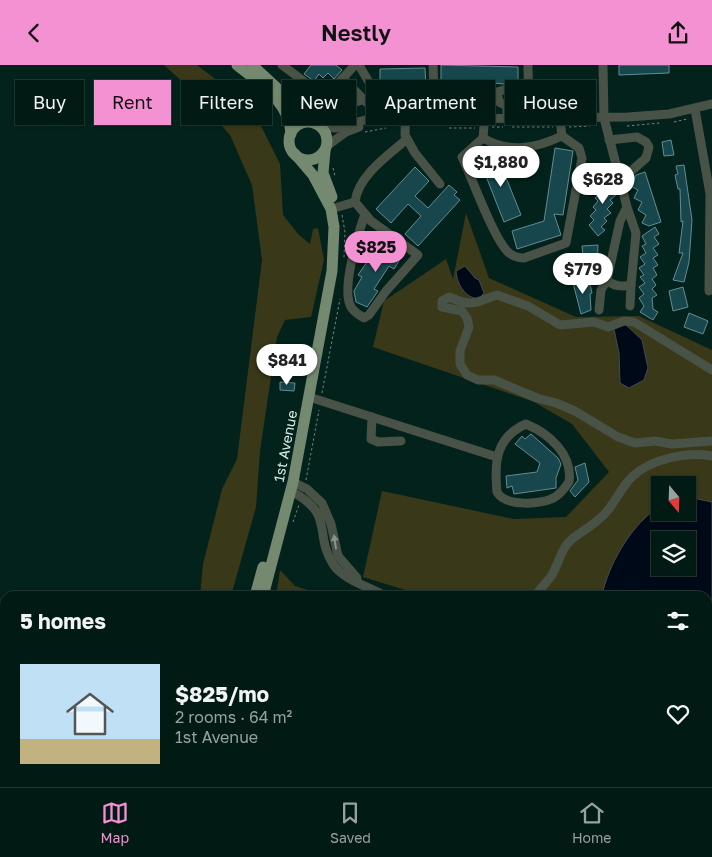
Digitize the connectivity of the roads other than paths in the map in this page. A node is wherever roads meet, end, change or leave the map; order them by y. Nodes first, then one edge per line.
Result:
1 (237, 65) edge
2 (355, 65) edge
3 (359, 65) edge
4 (433, 65) edge
5 (528, 65) edge
6 (603, 65) edge
7 (255, 66) edge
8 (288, 66) edge
9 (343, 78) joint
10 (303, 80) edge
11 (368, 80) edge
12 (434, 80) edge
13 (528, 80) edge
14 (505, 90) edge
15 (282, 92) edge
16 (366, 99) edge
17 (712, 104) edge
18 (505, 106) edge
19 (695, 109) junction
20 (596, 118) edge
21 (604, 118) junction
22 (366, 124) edge
23 (298, 125) edge
24 (317, 125) joint
25 (347, 125) edge
26 (406, 125) edge
27 (486, 125) edge
28 (561, 125) edge
29 (291, 134) junction
30 (562, 136) junction
31 (484, 138) junction
32 (407, 139) junction
33 (609, 140) junction
34 (326, 148) junction
35 (295, 155) junction
36 (621, 179) junction
37 (440, 184) dead end
38 (711, 194) edge
39 (355, 203) junction
40 (627, 207) junction
41 (331, 209) junction
42 (365, 214) junction
43 (607, 280) junction
44 (631, 285) junction
45 (708, 291) dead end
46 (630, 306) dead end
47 (599, 310) dead end
48 (712, 370) edge
49 (309, 397) junction
50 (372, 417) junction
51 (402, 441) dead end
52 (712, 441) edge
53 (712, 456) edge
54 (497, 457) junction
55 (292, 486) junction
56 (276, 538) junction
57 (256, 591) edge
58 (264, 591) edge
59 (376, 591) edge
60 (540, 591) edge

1 - 29 main road
2 - 9 street
3 - 11 street
4 - 12 street
5 - 13 street
6 - 21 street
7 - 15 main road
8 - 10 street
9 - 16 street
14 - 18 street
17 - 19 street
19 - 21 street
19 - 38 street
20 - 21 street
21 - 33 street
22 - 34 street
23 - 29 main road
24 - 25 street
24 - 34 main road
26 - 32 street
27 - 31 street
28 - 30 street
29 - 35 main road
30 - 31 street
30 - 31 street
32 - 37 street
32 - 39 street
33 - 36 street
33 - 36 street
34 - 35 main road
34 - 41 main road, 1st Avenue
35 - 41 main road, 1st Avenue
36 - 40 street
38 - 45 street
39 - 41 street
39 - 42 street
40 - 43 street
40 - 44 street
41 - 49 main road, 1st Avenue
42 - 42 street
43 - 44 street
43 - 47 street
44 - 46 street
48 - 52 street
49 - 50 street
49 - 55 main road, 1st Avenue
50 - 51 street
50 - 54 street
53 - 60 street
54 - 54 street
55 - 56 main road, 1st Avenue
55 - 59 street
56 - 57 main road, 1st Avenue
56 - 58 main road, 1st Avenue

